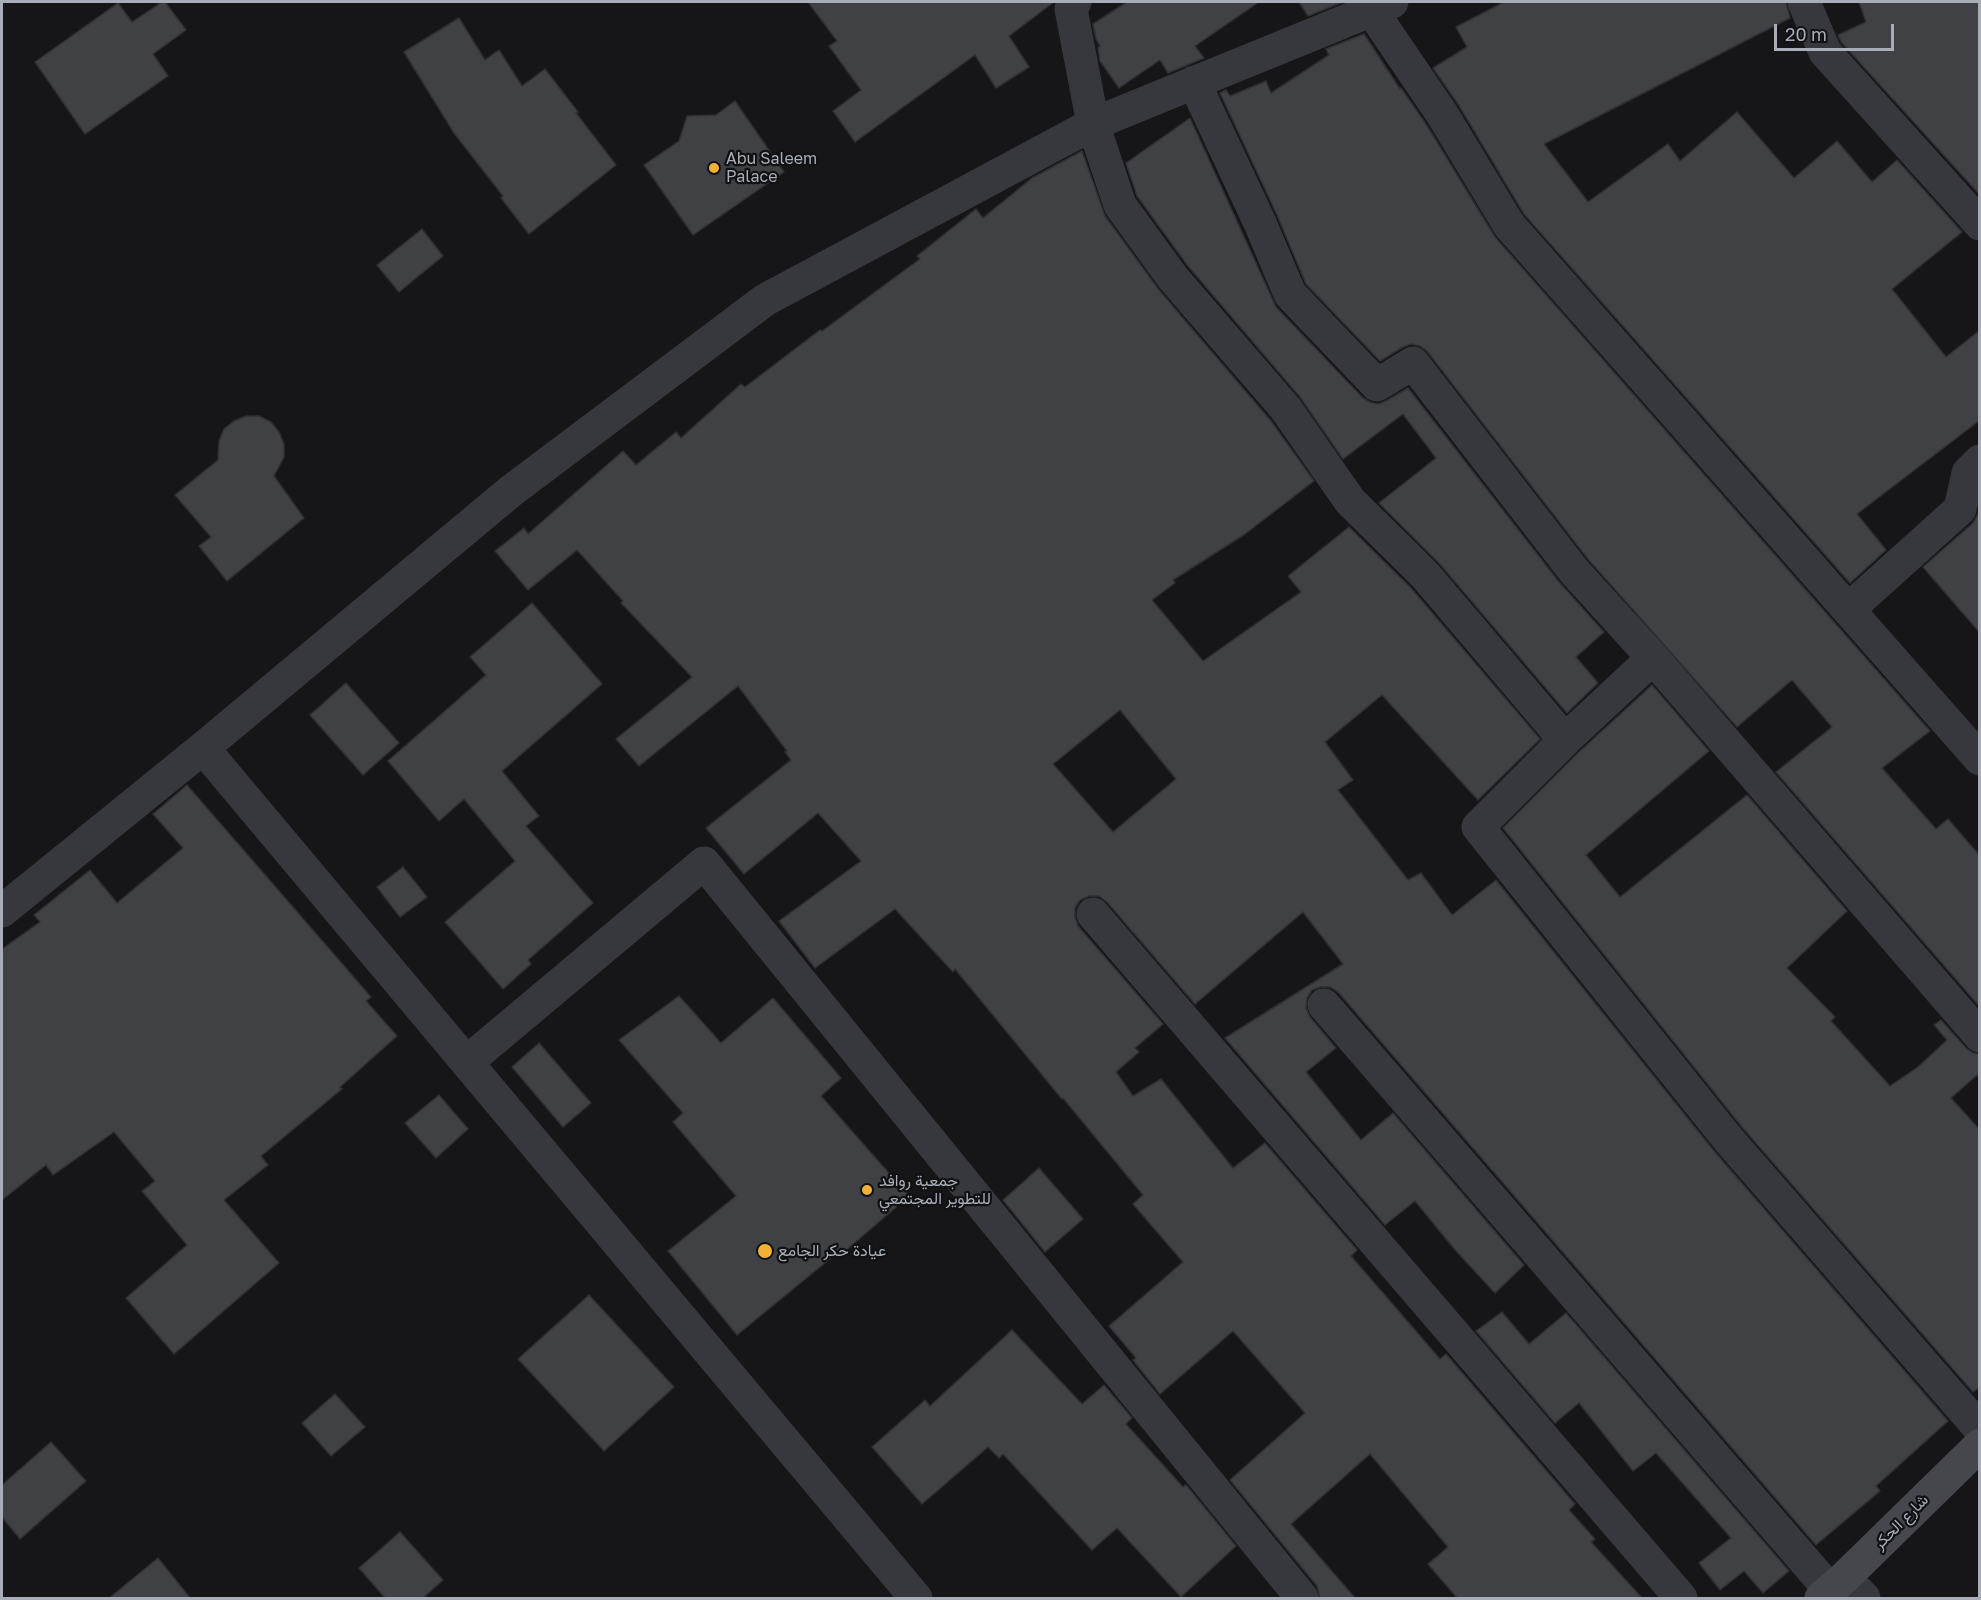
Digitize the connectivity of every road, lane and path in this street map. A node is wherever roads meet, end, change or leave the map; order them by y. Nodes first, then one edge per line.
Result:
1 (1076, 2) edge
2 (1804, 2) edge
3 (1382, 6) edge
4 (1194, 82) junction
5 (1093, 124) junction
6 (1980, 224) edge
7 (1980, 461) edge
8 (1849, 609) junction
9 (1653, 658) junction
10 (1565, 740) junction
11 (203, 748) junction
12 (1980, 759) edge
13 (2, 911) edge
14 (1093, 914) dead end
15 (1324, 1005) dead end
16 (1980, 1036) edge
17 (467, 1062) junction
18 (1980, 1429) edge
19 (1980, 1445) edge
20 (1840, 1591) edge
21 (916, 1599) edge
22 (1302, 1599) edge
23 (1681, 1599) edge

1 - 5 street
2 - 6 street
3 - 4 street
3 - 8 street
4 - 5 street
4 - 9 street
5 - 10 street
5 - 11 street
7 - 8 street
8 - 12 street
9 - 10 street
9 - 16 street
10 - 18 street
11 - 13 street
11 - 17 street
14 - 23 street
15 - 20 street
17 - 21 street
17 - 22 street
19 - 20 street, شارع الحكر

